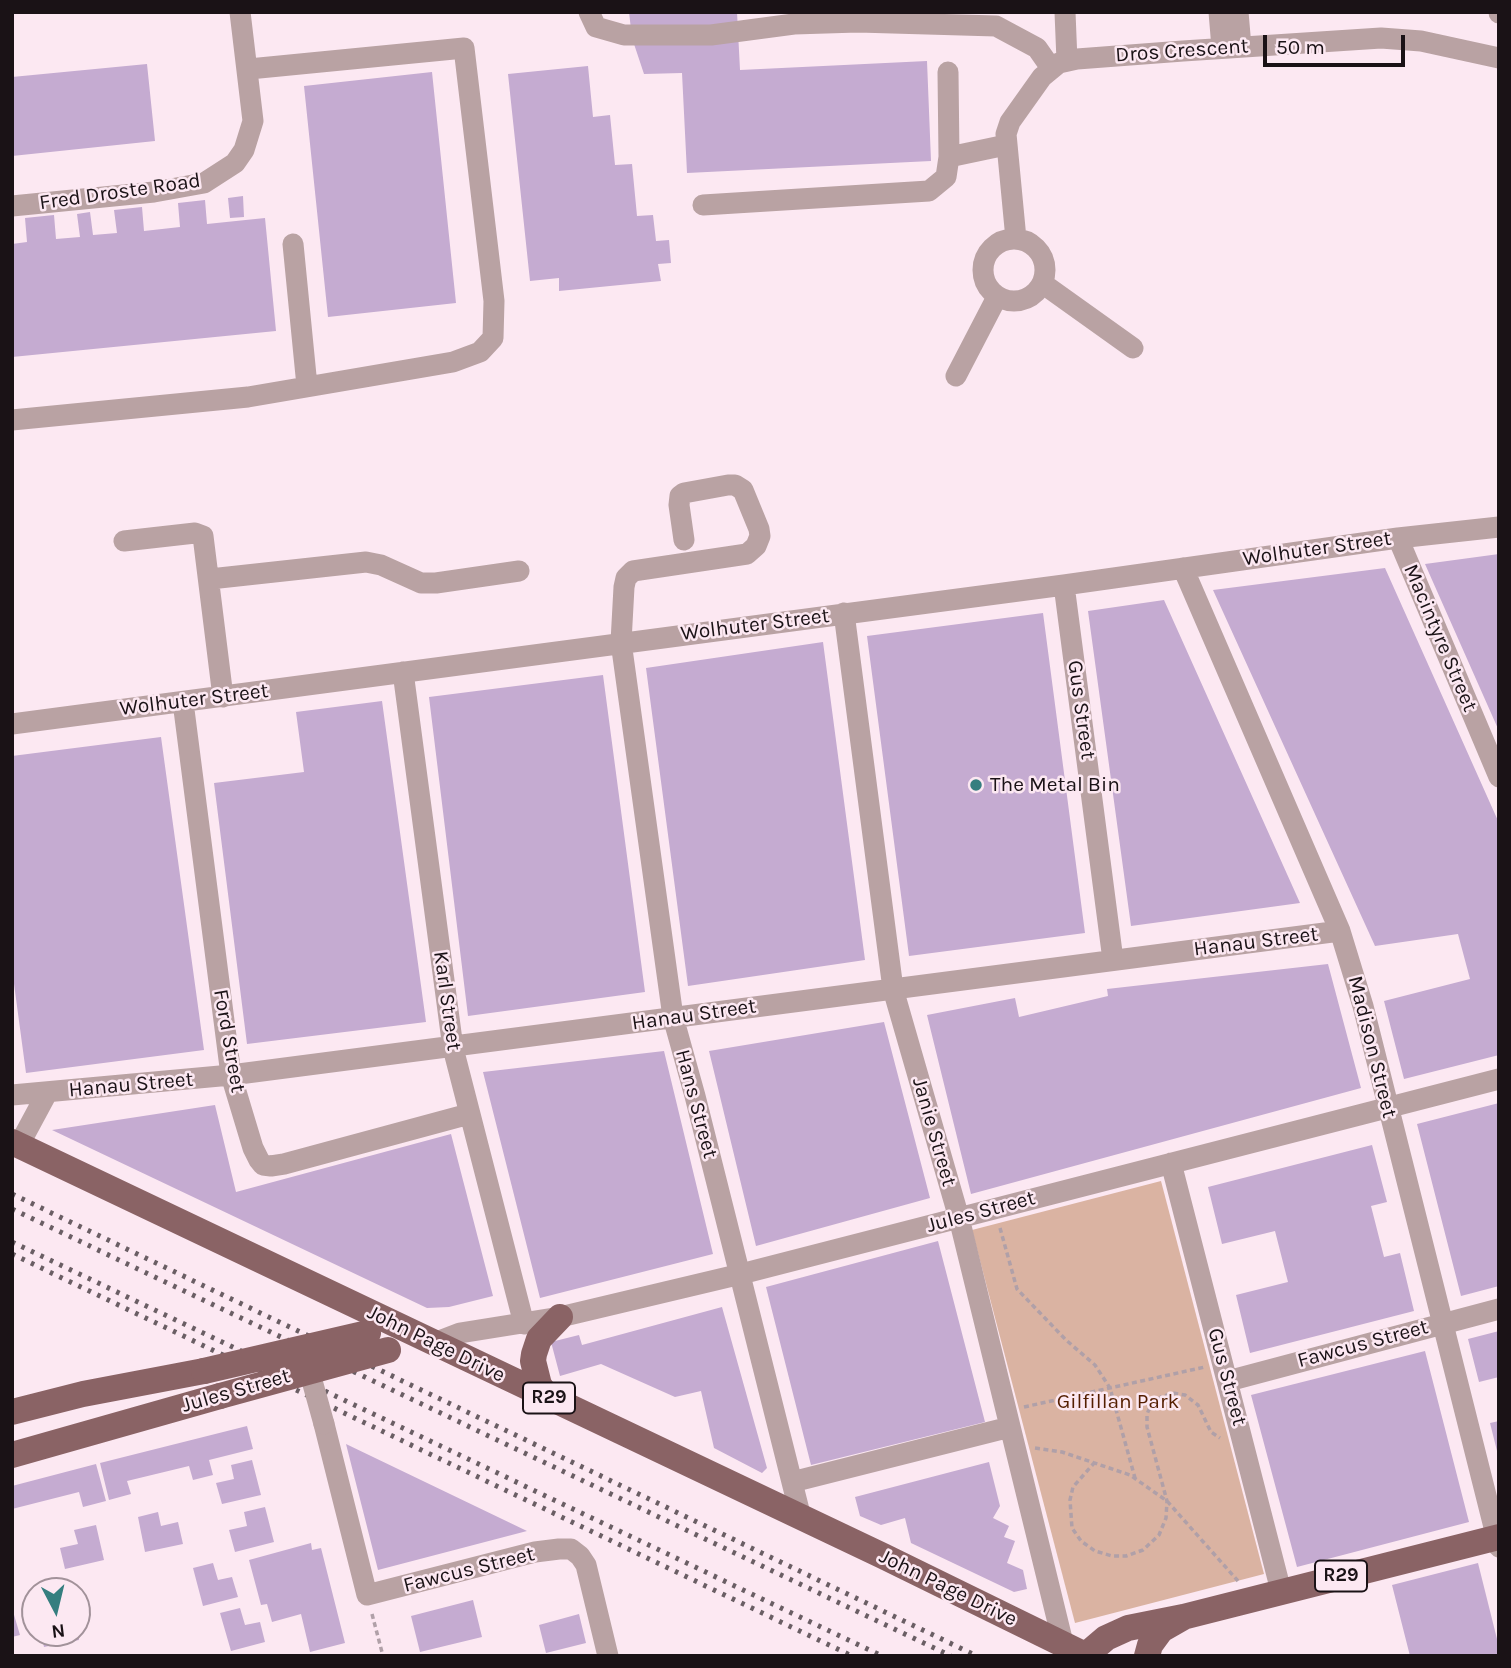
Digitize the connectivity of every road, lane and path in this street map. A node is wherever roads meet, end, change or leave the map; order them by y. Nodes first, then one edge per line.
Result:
1 (240, 12) edge
2 (589, 12) edge
3 (1065, 12) edge
4 (1219, 12) edge
5 (1238, 12) edge
6 (1231, 47) junction
7 (1499, 58) edge
8 (1059, 64) junction
9 (248, 69) junction
10 (948, 72) dead end
11 (1006, 145) junction
12 (949, 157) junction
13 (703, 205) dead end
14 (12, 206) edge
15 (1016, 239) junction
16 (293, 244) dead end
17 (1042, 283) junction
18 (997, 297) junction
19 (1133, 348) dead end
20 (956, 376) dead end
21 (307, 386) junction
22 (12, 420) edge
23 (1499, 527) edge
24 (1398, 538) junction
25 (684, 540) dead end
26 (124, 541) dead end
27 (1183, 568) junction
28 (519, 571) dead end
29 (209, 579) junction
30 (1064, 585) junction
31 (844, 613) junction
32 (621, 642) junction
33 (402, 672) junction
34 (223, 696) junction
35 (183, 702) junction
36 (12, 724) edge
37 (1499, 777) edge
38 (1340, 931) junction
39 (1113, 960) junction
40 (892, 989) junction
41 (673, 1017) junction
42 (453, 1048) junction
43 (231, 1076) junction
44 (1499, 1079) edge
45 (47, 1093) junction
46 (12, 1096) edge
47 (1387, 1107) junction
48 (469, 1114) junction
49 (15, 1144) edge
50 (1171, 1163) junction
51 (994, 1209) junction
52 (959, 1218) junction
53 (741, 1275) junction
54 (1499, 1309) edge
55 (560, 1317) junction
56 (1444, 1322) junction
57 (524, 1324) junction
58 (405, 1328) junction
59 (460, 1333) junction
60 (434, 1343) junction
61 (305, 1358) junction
62 (1226, 1372) junction
63 (1110, 1388) junction
64 (83, 1394) junction
65 (548, 1397) junction
66 (12, 1412) edge
67 (1010, 1428) junction
68 (92, 1433) junction
69 (1243, 1438) junction
70 (12, 1455) edge
71 (1096, 1462) junction
72 (1135, 1479) junction
73 (792, 1482) junction
74 (1167, 1501) junction
75 (801, 1518) junction
76 (1498, 1541) edge
77 (1281, 1591) junction
78 (367, 1595) junction
79 (1252, 1599) junction
80 (1183, 1617) junction
81 (1079, 1651) edge
82 (383, 1656) edge
83 (608, 1656) edge
84 (1147, 1656) edge

1 - 9 street, Fred Droste Road
2 - 8 street
3 - 8 street
4 - 6 street
5 - 6 street
6 - 7 street, Dros Crescent
6 - 8 street, Dros Crescent
8 - 11 street
9 - 14 street, Fred Droste Road
9 - 21 street
10 - 12 street
11 - 12 street
11 - 15 street
12 - 13 street
15 - 17 street
15 - 18 street
16 - 21 street
17 - 18 street
17 - 19 street
18 - 20 street
21 - 22 street
23 - 24 street, Wolhuter Street
24 - 27 street, Wolhuter Street
24 - 37 street, Macintyre Street
25 - 32 street, Hans Street
26 - 29 street
27 - 30 street, Wolhuter Street
27 - 38 street, Madison Street
28 - 29 street
29 - 34 street
30 - 31 street, Wolhuter Street
30 - 39 street, Gus Street
31 - 32 street, Wolhuter Street
31 - 40 street, Janie Street
32 - 33 street, Wolhuter Street
32 - 41 street, Hans Street
33 - 34 street, Wolhuter Street
33 - 42 street, Karl Street
34 - 35 street, Wolhuter Street
35 - 36 street, Wolhuter Street
35 - 43 street, Ford Street
38 - 39 street, Hanau Street
38 - 47 street, Madison Street
39 - 40 street, Hanau Street
40 - 41 street, Hanau Street
40 - 52 street, Janie Street
41 - 42 street, Hanau Street
41 - 53 street, Hans Street
42 - 43 street, Hanau Street
42 - 48 street, Karl Street
43 - 45 street, Hanau Street
43 - 48 street, Ford Street
44 - 47 street, Jules Street
45 - 46 street, Hanau Street
45 - 49 street, Hanau Street
47 - 50 street, Jules Street
47 - 56 street, Madison Street
48 - 57 street, Karl Street
49 - 58 main road, John Page Drive / R29
50 - 51 street, Jules Street
50 - 62 street, Gus Street
51 - 52 street, Jules Street
51 - 63 path
52 - 53 street, Jules Street
52 - 67 street, Janie Street
53 - 55 street, Jules Street
53 - 73 street, Hans Street
54 - 56 street, Fawcus Street
55 - 57 street, Jules Street
55 - 65 main road
56 - 62 street, Fawcus Street
56 - 76 street, Madison Street
57 - 59 street, Jules Street
58 - 59 street, Jules Street
58 - 60 main road, John Page Drive / R29
58 - 61 main road, Jules Street, bridge
59 - 60 street, Jules Street
60 - 61 main road, Jules Street, bridge
60 - 65 main road, John Page Drive / R29
61 - 64 main road, Jules Street, bridge
61 - 68 main road, Jules Street, bridge
61 - 78 street, bridge
62 - 63 path
62 - 69 street, Gus Street
63 - 67 path
63 - 72 path
64 - 66 main road, Jules Street
64 - 68 main road
65 - 75 main road, John Page Drive / R29
67 - 71 path
67 - 73 street
67 - 81 street, Janie Street
68 - 70 main road, Jules Street
69 - 74 path
69 - 77 street, Gus Street
71 - 72 path
71 - 74 path
72 - 74 path
73 - 75 street, Hans Street
74 - 79 path
75 - 81 main road, John Page Drive / R29
76 - 77 main road, R29
77 - 79 main road, R29
78 - 82 path
78 - 83 street, Fawcus Street
79 - 80 main road, R29
80 - 81 main road, R29
80 - 84 main road, R29

